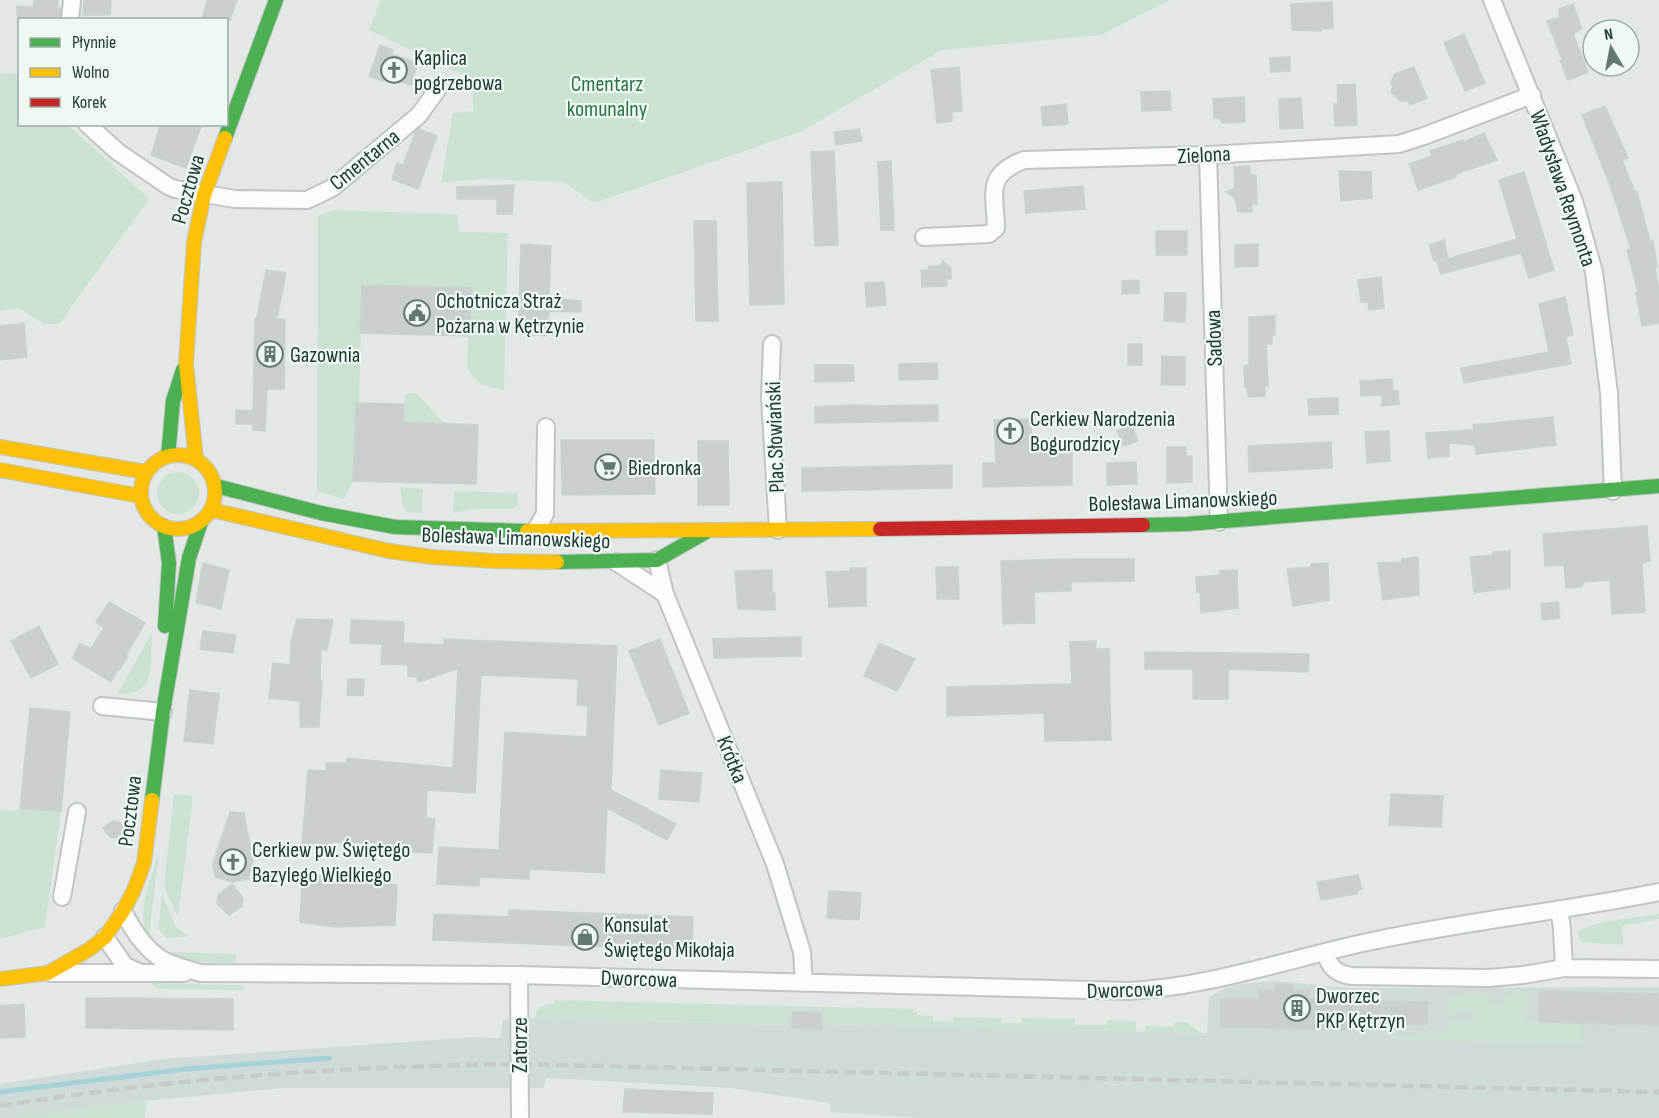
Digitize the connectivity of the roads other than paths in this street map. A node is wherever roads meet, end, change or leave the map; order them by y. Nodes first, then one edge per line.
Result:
1 (72, 0) edge
2 (276, 0) edge
3 (1492, 0) edge
4 (70, 18) edge
5 (437, 90) dead end
6 (1532, 95) junction
7 (89, 126) edge
8 (1208, 155) junction
9 (204, 195) junction
10 (924, 237) dead end
11 (772, 344) dead end
12 (186, 364) junction
13 (546, 427) dead end
14 (0, 447) edge
15 (168, 456) junction
16 (196, 459) junction
17 (0, 470) edge
18 (146, 472) junction
19 (216, 486) junction
20 (1659, 486) edge
21 (1613, 491) junction
22 (140, 496) junction
23 (212, 510) junction
24 (201, 522) junction
25 (1219, 522) junction
26 (164, 526) junction
27 (618, 530) junction
28 (708, 530) junction
29 (778, 531) junction
30 (535, 546) junction
31 (657, 560) junction
32 (616, 562) junction
33 (665, 594) junction
34 (102, 706) dead end
35 (163, 712) junction
36 (77, 812) dead end
37 (1659, 892) edge
38 (62, 897) dead end
39 (1559, 909) junction
40 (123, 911) junction
41 (105, 937) junction
42 (1325, 952) junction
43 (1564, 968) junction
44 (1659, 969) edge
45 (48, 973) junction
46 (141, 973) junction
47 (200, 973) junction
48 (519, 975) junction
49 (0, 979) edge
50 (804, 983) junction
51 (520, 1116) dead end

1 - 4 street
2 - 9 street, Pocztowa
3 - 6 street, Władysława Reymonta
5 - 9 street, Cmentarna
6 - 8 street, Zielona
6 - 21 street, Władysława Reymonta
7 - 9 street, Cmentarna
8 - 10 street, Zielona
8 - 25 street, Sadowa
9 - 12 street, Pocztowa
11 - 29 street, Plac Słowiański
12 - 15 street, Pocztowa
12 - 16 street, Pocztowa
13 - 30 street
14 - 18 street
15 - 16 street
15 - 18 street
16 - 19 street
17 - 22 street
18 - 22 street
19 - 23 street
19 - 30 street, Bolesława Limanowskiego
20 - 21 street, Bolesława Limanowskiego
21 - 25 street, Bolesława Limanowskiego
22 - 26 street
23 - 24 street
23 - 30 street, Bolesława Limanowskiego
24 - 26 street
24 - 35 street, Pocztowa
25 - 29 street, Bolesława Limanowskiego
26 - 35 street, Pocztowa
27 - 28 street, Bolesława Limanowskiego
27 - 30 street, Bolesława Limanowskiego
27 - 31 street
28 - 29 street, Bolesława Limanowskiego
28 - 31 street, Bolesława Limanowskiego
30 - 32 street, Bolesława Limanowskiego
31 - 32 street, Bolesława Limanowskiego
31 - 33 street, Krótka
32 - 33 street
33 - 50 street, Krótka
34 - 35 street
35 - 40 street, Pocztowa
36 - 38 street
37 - 39 street, Dworcowa
39 - 42 street, Dworcowa
39 - 43 street
40 - 41 street
40 - 47 street, Dworcowa
41 - 45 street
41 - 46 street
42 - 43 street
42 - 50 street, Dworcowa
43 - 44 street
45 - 46 street
45 - 49 street
46 - 47 street
47 - 48 street, Dworcowa
48 - 50 street, Dworcowa
48 - 51 street, Zatorze

